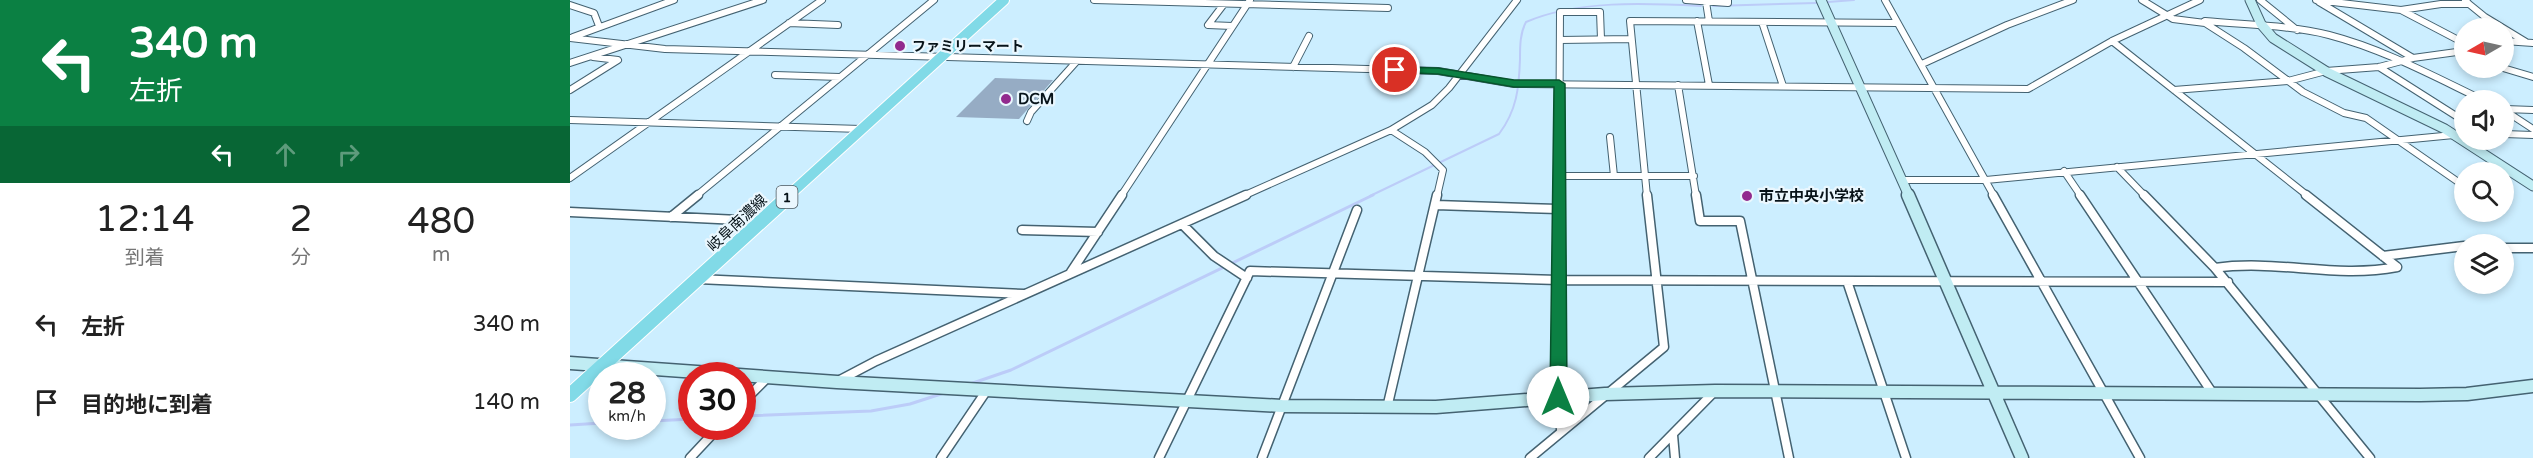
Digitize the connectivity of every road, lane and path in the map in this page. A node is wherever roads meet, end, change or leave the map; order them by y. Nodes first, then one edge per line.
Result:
1 (674, 0) edge
2 (763, 0) edge
3 (822, 0) edge
4 (934, 0) edge
5 (1004, 0) edge
6 (1094, 0) edge
7 (1517, 0) edge
8 (1686, 0) edge
9 (1728, 0) edge
10 (1821, 0) edge
11 (1885, 0) edge
12 (2073, 0) edge
13 (2142, 0) edge
14 (2200, 0) edge
15 (2250, 0) edge
16 (2260, 0) edge
17 (2315, 0) edge
18 (1125, 1) edge
19 (1249, 2) edge
20 (1706, 2) junction
21 (2339, 2) edge
22 (2467, 2) edge
23 (573, 3) edge
24 (1224, 4) junction
25 (1388, 8) dead end
26 (2401, 10) junction
27 (2165, 15) junction
28 (1697, 21) junction
29 (1709, 21) junction
30 (2203, 21) junction
31 (1762, 22) junction
32 (1831, 22) junction
33 (789, 23) junction
34 (1897, 23) junction
35 (838, 25) dead end
36 (599, 26) junction
37 (1232, 26) junction
38 (2263, 26) junction
39 (2298, 31) junction
40 (1309, 36) dead end
41 (2454, 38) edge
42 (572, 39) edge
43 (1601, 39) junction
44 (1631, 39) junction
45 (1560, 40) junction
46 (2112, 41) junction
47 (2514, 41) edge
48 (2530, 42) edge
49 (628, 44) junction
50 (750, 51) junction
51 (2454, 52) edge
52 (866, 55) junction
53 (586, 57) junction
54 (570, 58) edge
55 (939, 58) junction
56 (2413, 58) junction
57 (1076, 62) junction
58 (2403, 62) junction
59 (570, 63) edge
60 (1922, 64) junction
61 (1207, 65) junction
62 (1293, 67) junction
63 (2379, 67) junction
64 (2326, 71) junction
65 (2514, 71) edge
66 (1458, 74) junction
67 (776, 75) dead end
68 (840, 77) junction
69 (2533, 77) edge
70 (2290, 81) junction
71 (1559, 84) junction
72 (1636, 85) junction
73 (1678, 85) junction
74 (1709, 85) junction
75 (1783, 86) junction
76 (1860, 86) junction
77 (1935, 87) junction
78 (570, 90) edge
79 (2174, 90) junction
80 (2462, 90) edge
81 (2514, 110) edge
82 (2533, 110) edge
83 (2454, 115) edge
84 (2514, 117) edge
85 (570, 120) edge
86 (1027, 121) dead end
87 (649, 122) junction
88 (780, 126) junction
89 (861, 129) junction
90 (2533, 129) edge
91 (1391, 130) junction
92 (2454, 134) joint
93 (2514, 134) edge
94 (2533, 135) edge
95 (1610, 137) dead end
96 (2397, 141) junction
97 (2477, 150) edge
98 (2254, 153) junction
99 (2117, 167) junction
100 (2064, 171) junction
101 (1559, 176) junction
102 (1614, 176) junction
103 (1645, 176) junction
104 (1694, 176) junction
105 (570, 178) edge
106 (2454, 179) edge
107 (1902, 180) junction
108 (1986, 180) junction
109 (2533, 186) edge
110 (1436, 205) junction
111 (1558, 209) junction
112 (1357, 210) dead end
113 (570, 212) edge
114 (671, 217) junction
115 (761, 221) junction
116 (1183, 225) junction
117 (1022, 230) dead end
118 (1098, 232) junction
119 (2454, 247) edge
120 (2514, 248) edge
121 (2533, 248) edge
122 (2383, 256) junction
123 (2215, 267) junction
124 (1332, 273) junction
125 (1070, 274) junction
126 (1419, 275) junction
127 (1247, 278) junction
128 (698, 279) junction
129 (1558, 280) junction
130 (1655, 280) junction
131 (1752, 280) junction
132 (1846, 281) junction
133 (1946, 282) junction
134 (2043, 282) junction
135 (2138, 282) junction
136 (2228, 282) junction
137 (1026, 294) junction
138 (606, 362) edge
139 (570, 363) edge
140 (588, 364) edge
141 (666, 370) edge
142 (768, 377) junction
143 (588, 379) edge
144 (837, 382) junction
145 (2533, 386) edge
146 (756, 389) edge
147 (986, 390) junction
148 (1715, 391) junction
149 (1775, 391) junction
150 (1884, 392) junction
151 (1993, 393) junction
152 (2105, 393) junction
153 (1605, 394) junction
154 (2213, 394) junction
155 (2319, 394) junction
156 (570, 395) edge
157 (1558, 397) junction
158 (1187, 402) junction
159 (1282, 406) junction
160 (1387, 408) junction
161 (1560, 432) junction
162 (1673, 435) junction
163 (707, 440) edge
164 (690, 458) edge
165 (940, 458) edge
166 (1159, 458) edge
167 (1262, 458) edge
168 (1530, 458) edge
169 (1648, 458) edge
170 (1675, 458) edge
171 (1789, 458) edge
172 (1906, 458) edge
173 (2022, 458) edge
174 (2140, 458) edge
175 (2370, 458) edge

1 - 36 street
2 - 49 street
3 - 33 street
4 - 52 street
5 - 55 main road, 岐阜南濃線 / 1
6 - 18 street
7 - 66 street
8 - 20 street
9 - 20 street
10 - 32 street
11 - 34 street
12 - 60 street
13 - 27 street
14 - 27 street
15 - 38 street
16 - 39 street
17 - 21 street
17 - 56 street
18 - 24 street
19 - 24 street
19 - 25 street
19 - 37 street
20 - 29 street
21 - 26 street
22 - 26 street
22 - 48 street
23 - 36 street
24 - 37 street
26 - 41 street
27 - 30 street
27 - 46 street
28 - 29 street
28 - 44 street
28 - 74 street
29 - 31 street
30 - 38 street
30 - 70 street
31 - 32 street
31 - 75 street
32 - 34 street
32 - 76 street
33 - 35 street
33 - 50 street
34 - 60 street
36 - 42 street
37 - 61 street
38 - 39 street
38 - 64 street
39 - 58 street
40 - 62 street
42 - 49 street
43 - 44 street
43 - 45 street
43 - 45 street
44 - 72 street
45 - 71 street
46 - 77 street
46 - 79 street
47 - 48 street
49 - 50 street
49 - 53 street
50 - 52 street
50 - 87 street
51 - 56 street
52 - 55 street
52 - 68 street
53 - 54 street
53 - 59 street
53 - 78 street
55 - 57 street
55 - 89 main road, 岐阜南濃線 / 1
56 - 58 street
57 - 61 street
57 - 86 street
58 - 63 street
58 - 80 street
60 - 77 street
61 - 62 street
61 - 118 street
62 - 66 street
63 - 64 street
63 - 83 street
64 - 70 street
64 - 92 street
65 - 69 street
66 - 71 street
66 - 91 street
67 - 68 street
68 - 88 street
70 - 79 street
70 - 96 street
71 - 72 street
71 - 101 street
72 - 73 street
72 - 103 street
73 - 74 street
73 - 104 street
74 - 75 street
75 - 76 street
76 - 77 street
76 - 107 street
77 - 108 street
79 - 98 street
81 - 82 street
84 - 90 street
85 - 87 street
87 - 88 street
87 - 105 street
88 - 89 street
88 - 114 street
89 - 115 main road, 岐阜南濃線 / 1
91 - 110 street
91 - 116 street
92 - 96 street
93 - 94 street
95 - 102 street
96 - 98 street
96 - 106 street
97 - 109 street
98 - 99 street
98 - 122 street
99 - 100 street
99 - 123 street
100 - 108 street
100 - 135 street
101 - 102 street
101 - 111 street
102 - 103 street
103 - 104 street
103 - 130 street
104 - 131 street
107 - 108 street
107 - 133 street
108 - 134 street
110 - 111 street
110 - 126 street
111 - 129 street
112 - 124 street
113 - 114 street
114 - 115 street
115 - 128 main road, 岐阜南濃線 / 1
116 - 125 street
116 - 127 street
117 - 118 street
118 - 125 street
119 - 122 street
120 - 121 street
122 - 123 street
123 - 136 street
124 - 126 street
124 - 127 street
124 - 159 street
125 - 137 street
126 - 129 street
126 - 160 street
127 - 158 street
128 - 137 street
128 - 138 main road, 岐阜南濃線 / 1
129 - 130 street
129 - 157 street
130 - 131 street
130 - 153 street
131 - 132 street
131 - 149 street
132 - 133 street
132 - 150 street
133 - 134 street
133 - 151 street
134 - 135 street
134 - 152 street
135 - 136 street
135 - 154 street
136 - 155 street
137 - 144 street
139 - 140 street
141 - 142 street
142 - 144 street
142 - 146 street
143 - 156 main road, 岐阜南濃線 / 1
144 - 147 street
145 - 155 street
147 - 158 street
147 - 165 street
148 - 149 street
148 - 153 street
148 - 162 street
149 - 150 street
149 - 171 street
150 - 151 street
150 - 172 street
151 - 152 street
151 - 173 street
152 - 154 street
152 - 174 street
153 - 157 street
153 - 161 street
154 - 155 street
155 - 175 street
157 - 160 street
157 - 161 street
158 - 159 street
158 - 166 street
159 - 160 street
159 - 167 street
161 - 168 street
162 - 169 street
162 - 170 street
163 - 164 street

